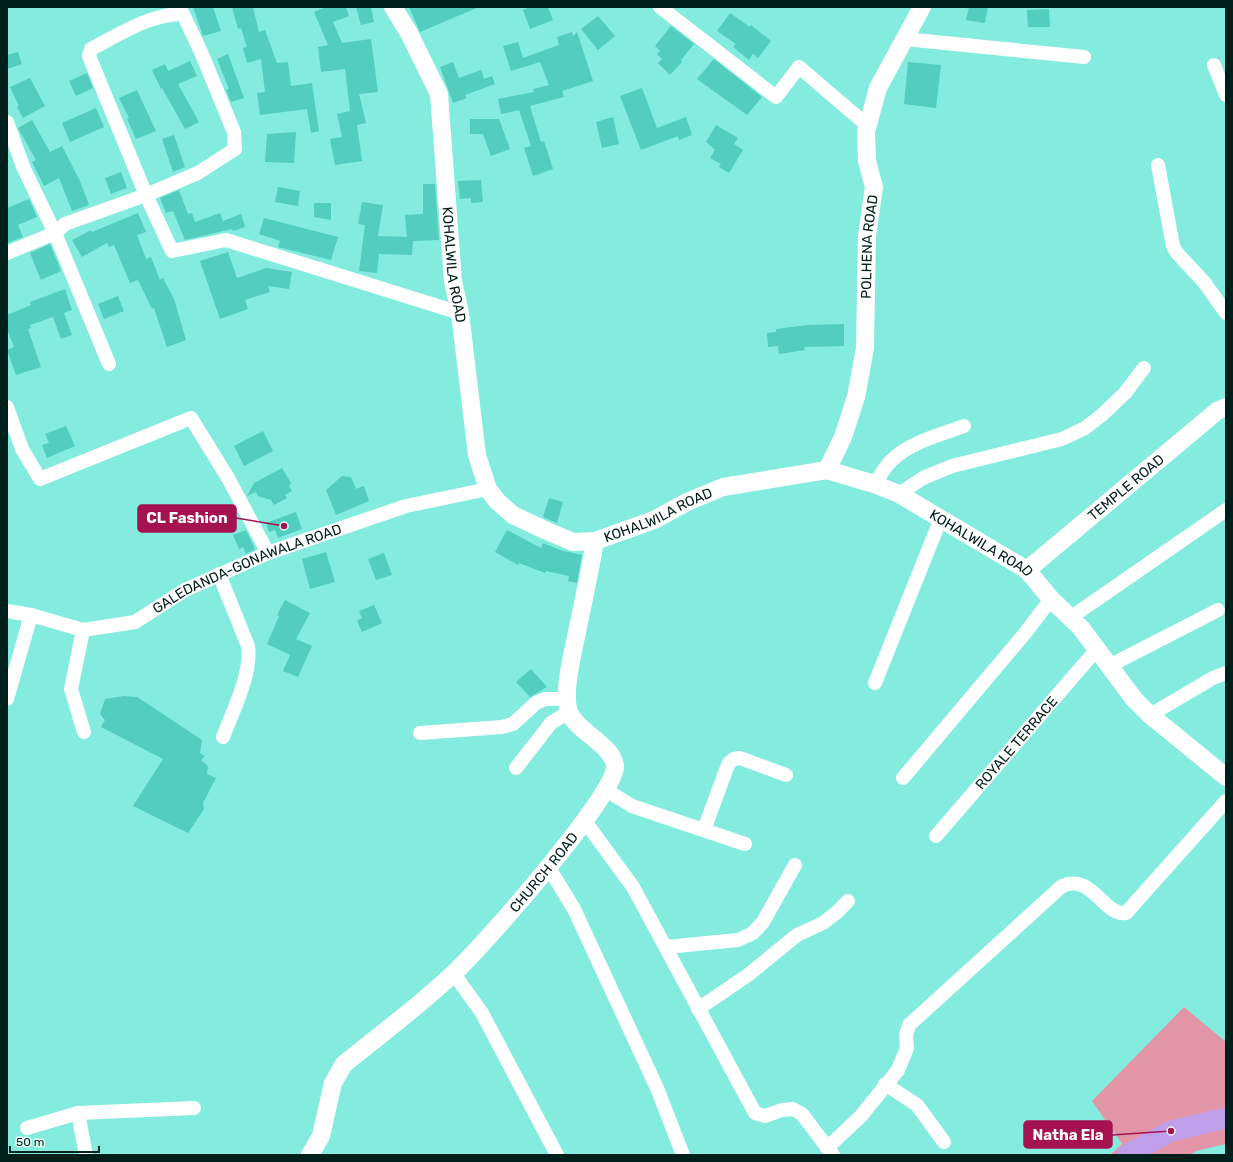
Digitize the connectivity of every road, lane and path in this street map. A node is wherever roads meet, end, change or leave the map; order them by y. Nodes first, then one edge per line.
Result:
1 (393, 7) edge
2 (660, 7) edge
3 (922, 7) edge
4 (905, 39) junction
5 (1084, 57) dead end
6 (1214, 65) dead end
7 (1226, 95) edge
8 (7, 122) edge
9 (868, 126) junction
10 (1158, 165) dead end
11 (146, 195) junction
12 (55, 233) junction
13 (7, 253) edge
14 (460, 313) junction
15 (1226, 313) edge
16 (109, 364) dead end
17 (1144, 368) dead end
18 (7, 407) edge
19 (1226, 407) edge
20 (964, 426) dead end
21 (827, 470) junction
22 (874, 484) junction
23 (488, 489) junction
24 (899, 494) junction
25 (1226, 510) edge
26 (941, 518) junction
27 (596, 541) junction
28 (268, 553) junction
29 (1028, 570) junction
30 (219, 574) junction
31 (1051, 599) junction
32 (1218, 610) dead end
33 (7, 612) edge
34 (31, 615) junction
35 (1070, 618) junction
36 (83, 630) junction
37 (1097, 649) junction
38 (1109, 666) junction
39 (1226, 673) edge
40 (875, 683) dead end
41 (7, 700) edge
42 (568, 706) junction
43 (1150, 715) junction
44 (84, 732) dead end
45 (420, 733) dead end
46 (223, 737) dead end
47 (516, 768) dead end
48 (786, 775) dead end
49 (1226, 777) edge
50 (903, 778) dead end
51 (606, 790) junction
52 (1226, 801) edge
53 (584, 820) junction
54 (704, 830) junction
55 (936, 836) dead end
56 (745, 844) dead end
57 (795, 865) dead end
58 (549, 868) junction
59 (848, 901) dead end
60 (666, 947) junction
61 (454, 974) junction
62 (698, 1009) junction
63 (885, 1084) junction
64 (194, 1108) dead end
65 (78, 1113) junction
66 (27, 1128) dead end
67 (944, 1142) dead end
68 (830, 1152) edge
69 (86, 1155) edge
70 (310, 1155) edge
71 (557, 1155) edge
72 (683, 1155) edge

1 - 14 street, KOHALWILA ROAD
2 - 9 street
3 - 4 street, POLHENA ROAD
4 - 5 street
4 - 9 street, POLHENA ROAD
6 - 7 street
8 - 12 street
9 - 21 street, POLHENA ROAD
10 - 15 street
11 - 11 street
11 - 12 street
11 - 14 street
12 - 13 street
12 - 16 street
14 - 23 street, KOHALWILA ROAD
17 - 24 street
18 - 28 street
19 - 29 street, TEMPLE ROAD
20 - 22 street
21 - 22 street, KOHALWILA ROAD
21 - 27 street, KOHALWILA ROAD
22 - 24 street, KOHALWILA ROAD
23 - 27 street, KOHALWILA ROAD
23 - 28 street, GALEDANDA-GONAWALA ROAD
24 - 26 street, KOHALWILA ROAD
25 - 35 street
26 - 29 street, KOHALWILA ROAD
26 - 40 street
27 - 42 street
28 - 30 street, GALEDANDA-GONAWALA ROAD
29 - 31 street, KOHALWILA ROAD
30 - 36 street, GALEDANDA-GONAWALA ROAD
30 - 46 street
31 - 35 street, KOHALWILA ROAD
31 - 50 street
32 - 38 street
33 - 34 street, GALEDANDA-GONAWALA ROAD
34 - 36 street, GALEDANDA-GONAWALA ROAD
34 - 41 street
35 - 37 street, KOHALWILA ROAD
36 - 44 street
37 - 38 street, KOHALWILA ROAD
37 - 55 street, ROYALE TERRACE
38 - 43 street, KOHALWILA ROAD
39 - 43 street
42 - 45 street
42 - 47 street
42 - 51 street, CHURCH ROAD
43 - 49 street, KOHALWILA ROAD
48 - 54 street
51 - 53 street, CHURCH ROAD
51 - 54 street
52 - 63 street
53 - 58 street, CHURCH ROAD
53 - 60 street
54 - 56 street
57 - 60 street
58 - 61 street, CHURCH ROAD
58 - 72 street
59 - 62 street
60 - 62 street
61 - 70 street, CHURCH ROAD
61 - 71 street
62 - 68 street
63 - 67 street
63 - 68 street
64 - 65 street
65 - 66 street
65 - 69 street

